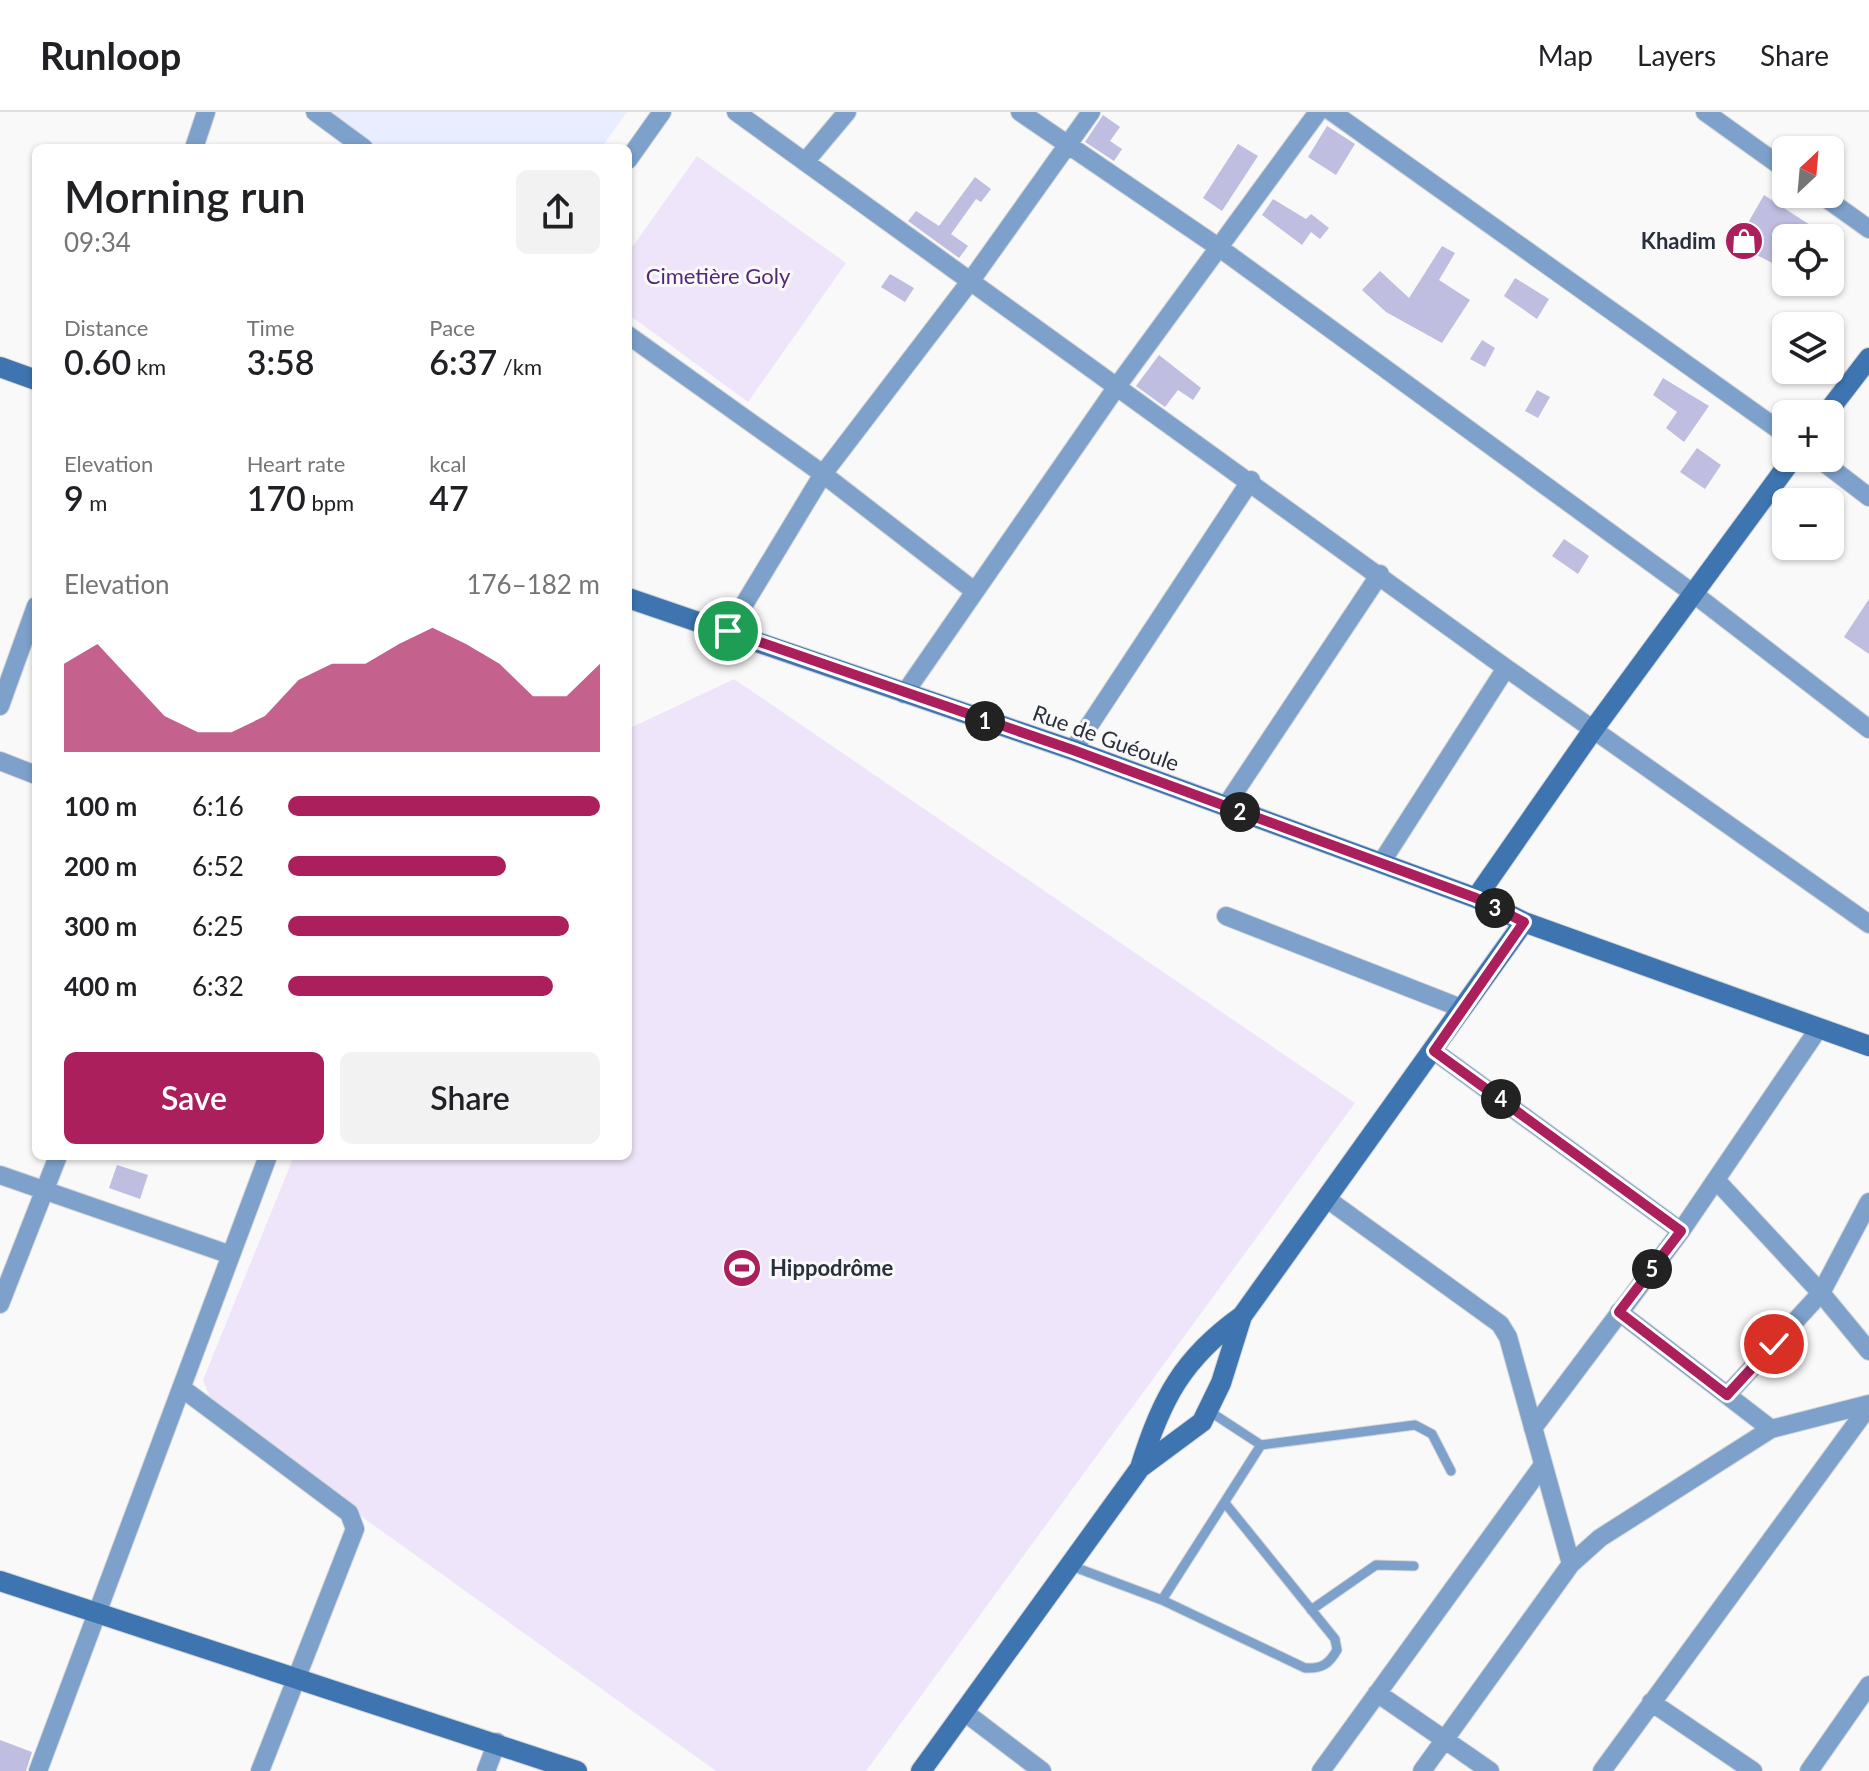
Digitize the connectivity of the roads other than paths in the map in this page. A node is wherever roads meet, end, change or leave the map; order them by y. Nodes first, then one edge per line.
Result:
1 (206, 112) edge
2 (315, 112) edge
3 (662, 112) edge
4 (736, 112) edge
5 (847, 112) edge
6 (1020, 112) edge
7 (1091, 112) edge
8 (1318, 112) edge
9 (1332, 112) edge
10 (1705, 112) edge
11 (195, 144) edge
12 (359, 144) edge
13 (1067, 147) junction
14 (632, 154) edge
15 (1772, 160) edge
16 (805, 162) junction
17 (1840, 208) edge
18 (1869, 229) edge
19 (1221, 249) junction
20 (972, 279) junction
21 (632, 338) edge
22 (1869, 358) edge
23 (0, 367) edge
24 (32, 379) edge
25 (1118, 385) junction
26 (1837, 400) edge
27 (1772, 425) edge
28 (1783, 472) edge
29 (1836, 472) edge
30 (823, 474) junction
31 (1251, 480) junction
32 (1869, 497) edge
33 (1380, 574) junction
34 (973, 590) junction
35 (1694, 594) junction
36 (632, 599) edge
37 (32, 617) edge
38 (728, 631) junction
39 (1506, 668) junction
40 (904, 694) junction
41 (0, 706) edge
42 (1869, 729) edge
43 (1593, 730) junction
44 (1073, 750) junction
45 (0, 761) edge
46 (32, 773) edge
47 (1225, 807) junction
48 (1381, 863) junction
49 (1476, 898) junction
50 (1226, 916) dead end
51 (1524, 922) junction
52 (1869, 924) edge
53 (1461, 1008) junction
54 (1819, 1028) junction
55 (1869, 1046) edge
56 (1434, 1051) junction
57 (57, 1160) edge
58 (267, 1160) edge
59 (0, 1175) edge
60 (1716, 1180) junction
61 (45, 1193) junction
62 (1327, 1199) junction
63 (1869, 1202) edge
64 (1681, 1231) junction
65 (231, 1255) junction
66 (1821, 1293) junction
67 (0, 1304) edge
68 (1619, 1312) junction
69 (1242, 1316) junction
70 (1869, 1351) edge
71 (183, 1389) junction
72 (1727, 1395) junction
73 (1869, 1405) edge
74 (1209, 1411) junction
75 (1533, 1428) junction
76 (1771, 1429) junction
77 (1261, 1445) junction
78 (1543, 1465) junction
79 (1140, 1468) junction
80 (1451, 1471) dead end
81 (1225, 1503) junction
82 (1571, 1564) junction
83 (1069, 1565) junction
84 (1414, 1566) dead end
85 (0, 1581) edge
86 (1162, 1600) junction
87 (1311, 1610) junction
88 (97, 1614) junction
89 (297, 1678) junction
90 (1868, 1688) edge
91 (1377, 1693) junction
92 (1651, 1702) junction
93 (963, 1711) junction
94 (1444, 1740) junction
95 (497, 1742) junction
96 (38, 1771) edge
97 (260, 1771) edge
98 (486, 1771) edge
99 (577, 1771) edge
100 (921, 1771) edge
101 (1042, 1771) edge
102 (1321, 1771) edge
103 (1422, 1771) edge
104 (1490, 1771) edge
105 (1602, 1771) edge
106 (1753, 1771) edge
107 (1809, 1771) edge

1 - 11 street
2 - 12 street
3 - 14 street
4 - 16 street
5 - 16 street
6 - 13 street
7 - 13 street
8 - 19 street
9 - 27 street
10 - 15 street
13 - 19 street
13 - 20 street
16 - 20 street
17 - 18 street
19 - 25 street
19 - 35 street
20 - 25 street
20 - 30 street
21 - 30 street
22 - 26 main road
23 - 24 main road
25 - 31 street
25 - 34 street
28 - 35 main road
29 - 32 street
30 - 34 street
30 - 38 street
31 - 33 street
31 - 44 street
33 - 39 street
33 - 47 street
34 - 40 street
35 - 42 street
35 - 43 main road
36 - 38 main road, Rue de Guéoule
37 - 41 street
38 - 40 main road, Rue de Guéoule
39 - 43 street
39 - 48 street
40 - 44 main road, Rue de Guéoule
43 - 49 main road
43 - 52 street
44 - 47 main road, Rue de Guéoule
45 - 46 street
47 - 48 main road, Rue de Guéoule
48 - 49 main road, Rue de Guéoule
49 - 51 main road, Rue de Guéoule
50 - 53 street
51 - 53 main road
51 - 54 main road, Rue de Guéoule
53 - 56 main road
54 - 55 main road, Rue de Guéoule
54 - 60 street
56 - 62 main road
56 - 64 street
57 - 61 street
58 - 65 street
59 - 61 street
60 - 64 street
60 - 66 street
61 - 65 street
61 - 67 street
62 - 69 main road
62 - 75 street
63 - 66 street
64 - 68 street
65 - 71 street
66 - 70 street
66 - 72 street
68 - 72 street
68 - 75 street
69 - 74 main road
69 - 79 main road
71 - 88 street
71 - 89 street
72 - 76 street
73 - 76 street
73 - 92 street
74 - 77 lane
74 - 79 main road
75 - 78 street
76 - 82 street
77 - 80 lane
77 - 81 lane
78 - 82 street
78 - 91 street
79 - 83 main road
81 - 86 lane
81 - 87 lane
82 - 94 street
83 - 86 lane
83 - 93 main road
84 - 87 lane
85 - 88 main road
86 - 87 lane
88 - 89 main road
88 - 96 street
89 - 95 main road
89 - 97 street
90 - 107 street
91 - 94 street
91 - 102 street
92 - 105 street
92 - 106 street
93 - 100 main road
93 - 101 street
94 - 103 street
94 - 104 street
95 - 98 street
95 - 99 main road

